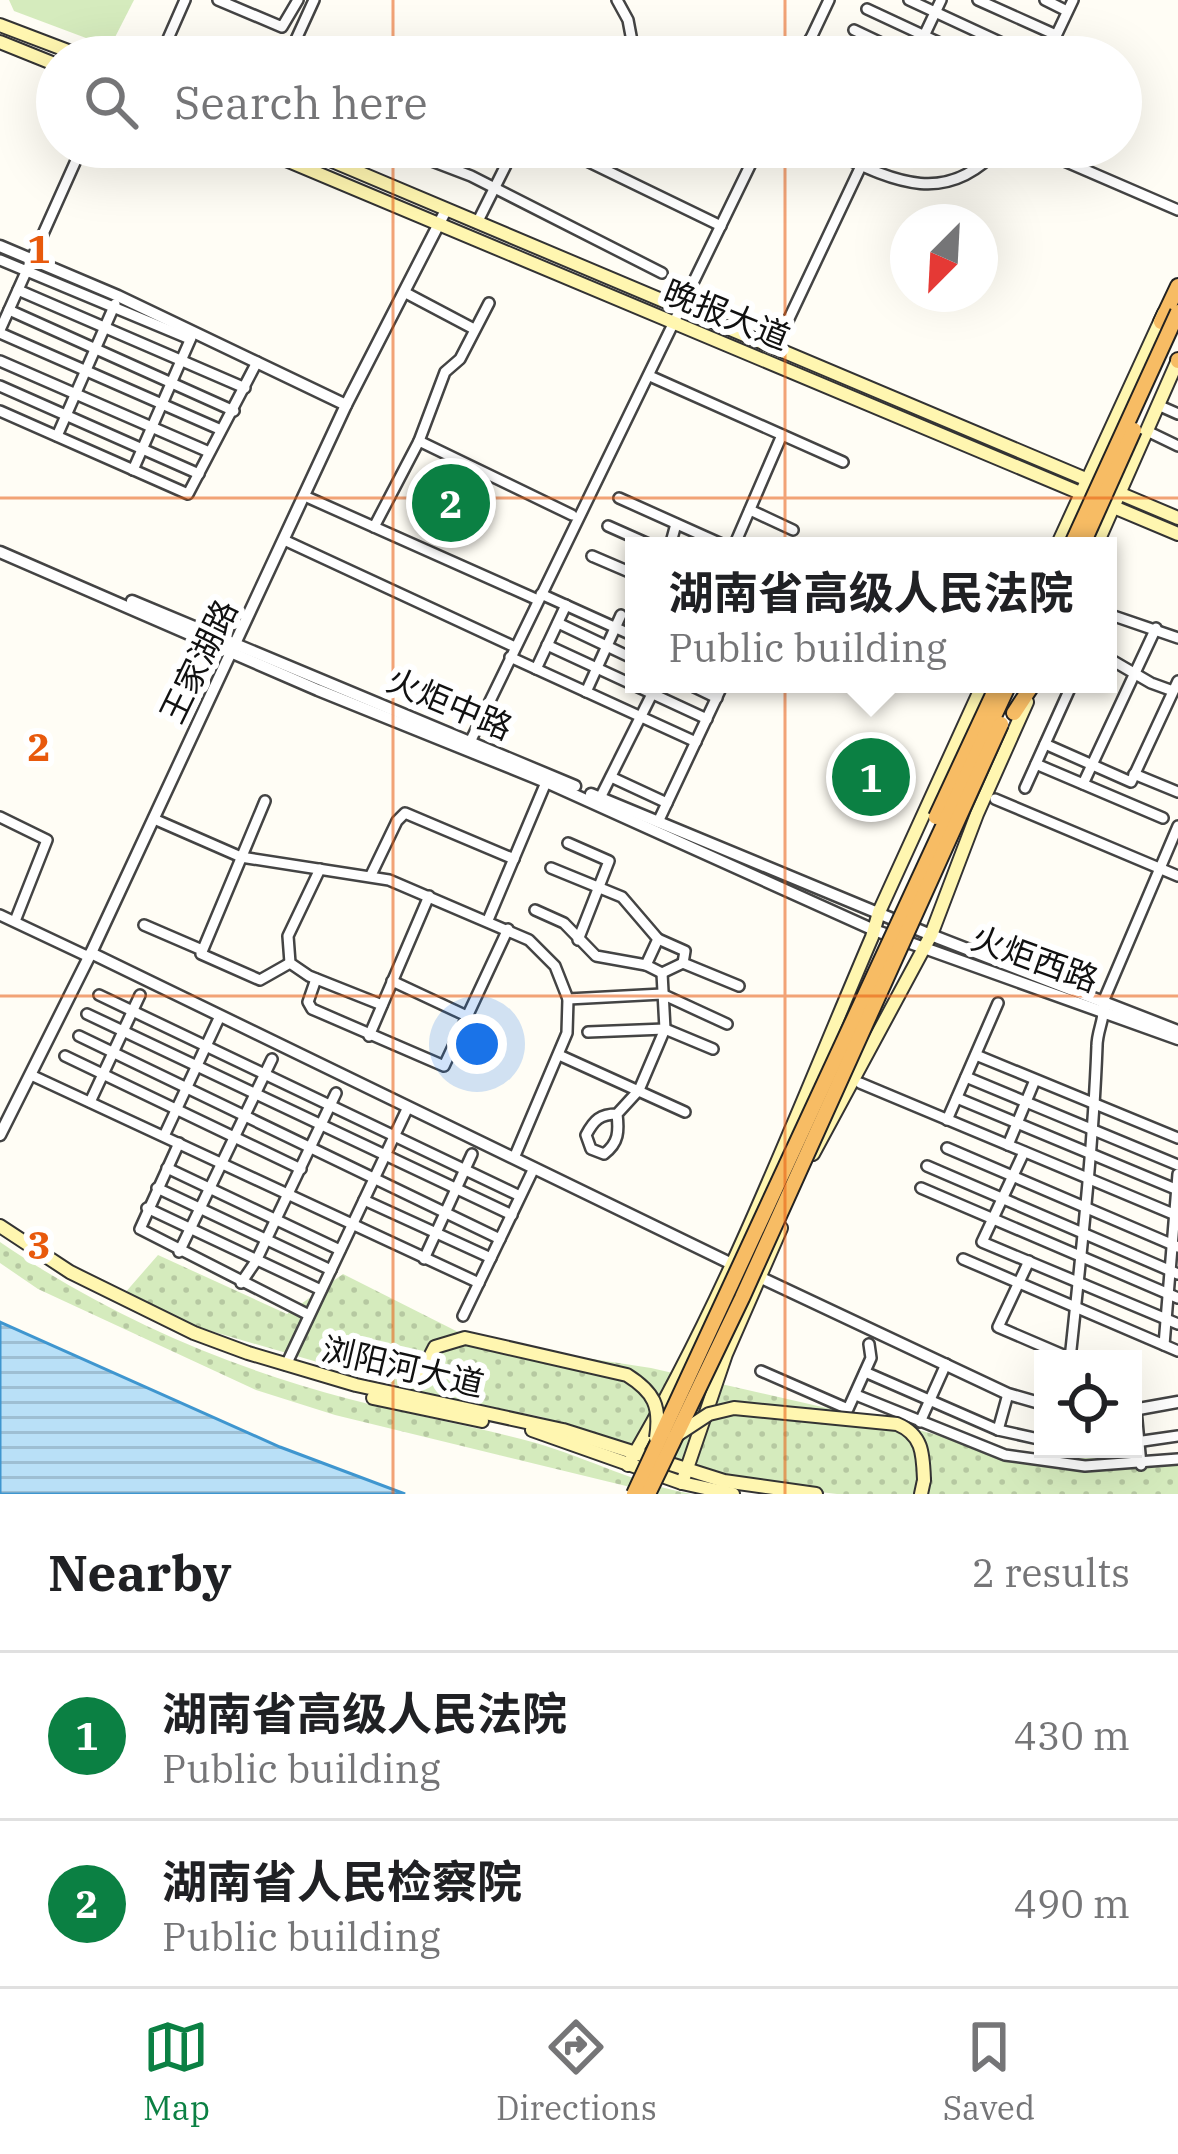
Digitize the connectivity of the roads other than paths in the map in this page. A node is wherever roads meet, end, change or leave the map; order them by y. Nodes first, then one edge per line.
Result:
1 (185, 0) edge
2 (218, 0) edge
3 (255, 0) edge
4 (298, 0) edge
5 (314, 0) edge
6 (617, 0) edge
7 (829, 0) edge
8 (909, 0) edge
9 (941, 0) edge
10 (978, 0) edge
11 (1045, 0) edge
12 (1070, 5) edge
13 (867, 9) dead end
14 (935, 12) junction
15 (249, 14) junction
16 (0, 25) edge
17 (854, 30) dead end
18 (924, 35) joint
19 (1056, 35) joint
20 (169, 36) edge
21 (298, 36) edge
22 (631, 36) edge
23 (811, 36) edge
24 (867, 36) edge
25 (987, 36) edge
26 (36, 39) edge
27 (0, 42) edge
28 (36, 57) edge
29 (72, 168) edge
30 (305, 168) edge
31 (347, 168) edge
32 (447, 168) edge
33 (504, 168) edge
34 (601, 168) edge
35 (750, 168) edge
36 (860, 168) edge
37 (868, 168) edge
38 (975, 168) edge
39 (1080, 168) edge
40 (494, 187) junction
41 (446, 210) junction
42 (1178, 211) edge
43 (477, 223) junction
44 (439, 224) junction
45 (721, 226) junction
46 (0, 246) edge
47 (0, 260) edge
48 (29, 264) junction
49 (662, 273) dead end
50 (1178, 282) edge
51 (0, 291) edge
52 (404, 292) junction
53 (16, 294) junction
54 (116, 301) junction
55 (489, 303) dead end
56 (682, 308) junction
57 (9, 310) junction
58 (1178, 312) edge
59 (676, 322) junction
60 (1161, 322) joint
61 (1, 327) edge
62 (105, 327) junction
63 (785, 327) dead end
64 (474, 329) junction
65 (1178, 334) edge
66 (192, 335) junction
67 (95, 348) junction
68 (181, 360) junction
69 (1178, 360) edge
70 (0, 361) edge
71 (257, 362) junction
72 (86, 370) junction
73 (652, 377) dead end
74 (171, 382) junction
75 (0, 386) edge
76 (245, 388) junction
77 (76, 393) junction
78 (162, 403) junction
79 (346, 405) junction
80 (1160, 406) junction
81 (0, 411) edge
82 (234, 411) junction
83 (1178, 414) edge
84 (66, 416) junction
85 (152, 427) junction
86 (219, 429) junction
87 (1147, 431) junction
88 (782, 435) junction
89 (57, 436) junction
90 (419, 441) junction
91 (1178, 446) edge
92 (142, 449) junction
93 (209, 452) junction
94 (843, 462) dead end
95 (133, 470) junction
96 (199, 475) junction
97 (1090, 480) junction
98 (1084, 494) junction
99 (309, 498) dead end
100 (619, 498) dead end
101 (1117, 500) junction
102 (749, 510) junction
103 (572, 515) dead end
104 (1178, 518) edge
105 (676, 524) junction
106 (608, 526) dead end
107 (374, 527) junction
108 (794, 530) dead end
109 (1178, 534) edge
110 (633, 537) edge
111 (672, 537) edge
112 (709, 537) edge
113 (736, 537) edge
114 (1062, 537) edge
115 (1075, 537) edge
116 (1086, 537) edge
117 (1100, 537) edge
118 (284, 540) junction
119 (0, 549) edge
120 (592, 556) dead end
121 (625, 570) edge
122 (540, 597) junction
123 (566, 605) junction
124 (621, 615) dead end
125 (1117, 617) edge
126 (558, 623) junction
127 (615, 627) junction
128 (1156, 628) junction
129 (625, 632) edge
130 (1178, 638) edge
131 (547, 645) junction
132 (607, 646) junction
133 (236, 648) junction
134 (513, 652) junction
135 (625, 655) edge
136 (1117, 662) edge
137 (596, 668) junction
138 (536, 669) junction
139 (1136, 671) junction
140 (625, 678) edge
141 (1176, 686) edge
142 (586, 692) junction
143 (653, 693) edge
144 (662, 693) edge
145 (707, 693) edge
146 (719, 693) edge
147 (992, 693) edge
148 (993, 693) edge
149 (1015, 693) edge
150 (1028, 693) edge
151 (1030, 693) edge
152 (1068, 693) edge
153 (717, 698) junction
154 (641, 717) junction
155 (706, 718) junction
156 (471, 740) junction
157 (696, 742) junction
158 (1045, 744) junction
159 (1036, 764) junction
160 (1092, 764) junction
161 (1134, 774) junction
162 (548, 778) junction
163 (611, 778) junction
164 (1082, 784) junction
165 (1025, 788) dead end
166 (1178, 792) edge
167 (600, 798) junction
168 (995, 799) dead end
169 (265, 801) dead end
170 (667, 803) junction
171 (0, 817) edge
172 (1163, 818) dead end
173 (154, 820) junction
174 (658, 822) junction
175 (1178, 826) edge
176 (568, 843) dead end
177 (241, 857) junction
178 (514, 859) junction
179 (551, 868) dead end
180 (1160, 868) junction
181 (320, 869) junction
182 (371, 875) junction
183 (1178, 876) edge
184 (602, 887) junction
185 (429, 896) junction
186 (535, 910) dead end
187 (879, 912) junction
188 (0, 914) edge
189 (488, 920) junction
190 (14, 922) junction
191 (144, 925) dead end
192 (508, 929) junction
193 (874, 930) junction
194 (658, 939) junction
195 (897, 939) junction
196 (578, 940) junction
197 (928, 941) junction
198 (202, 950) junction
199 (90, 955) junction
200 (290, 963) junction
201 (683, 963) junction
202 (646, 965) junction
203 (662, 974) junction
204 (316, 979) junction
205 (392, 981) junction
206 (739, 986) dead end
207 (662, 994) junction
208 (99, 995) dead end
209 (140, 995) dead end
210 (568, 999) junction
211 (998, 1003) dead end
212 (382, 1005) junction
213 (1104, 1007) junction
214 (132, 1010) junction
215 (87, 1014) dead end
216 (220, 1016) junction
217 (469, 1017) junction
218 (727, 1024) dead end
219 (665, 1029) junction
220 (122, 1030) junction
221 (589, 1032) dead end
222 (1178, 1035) edge
223 (79, 1036) dead end
224 (369, 1036) junction
225 (206, 1045) junction
226 (713, 1049) dead end
227 (113, 1052) junction
228 (559, 1055) junction
229 (976, 1055) junction
230 (65, 1056) dead end
231 (272, 1059) dead end
232 (196, 1065) junction
233 (103, 1074) junction
234 (265, 1074) junction
235 (32, 1075) junction
236 (966, 1077) junction
237 (1035, 1080) junction
238 (860, 1083) dead end
239 (187, 1086) junction
240 (638, 1090) junction
241 (336, 1093) dead end
242 (256, 1094) junction
243 (957, 1098) junction
244 (90, 1102) junction
245 (1026, 1102) junction
246 (330, 1105) junction
247 (1094, 1105) junction
248 (408, 1107) junction
249 (177, 1108) junction
250 (685, 1112) dead end
251 (617, 1114) junction
252 (246, 1116) junction
253 (947, 1120) junction
254 (1017, 1123) junction
255 (321, 1126) junction
256 (1092, 1129) junction
257 (0, 1135) edge
258 (164, 1136) junction
259 (394, 1136) junction
260 (236, 1137) junction
261 (1178, 1138) edge
262 (179, 1143) junction
263 (1008, 1145) junction
264 (310, 1148) junction
265 (947, 1148) dead end
266 (1024, 1152) junction
267 (1090, 1153) junction
268 (472, 1154) dead end
269 (384, 1157) junction
270 (514, 1158) junction
271 (223, 1163) junction
272 (1178, 1165) edge
273 (928, 1166) dead end
274 (167, 1168) junction
275 (534, 1168) junction
276 (301, 1169) junction
277 (465, 1170) junction
278 (1178, 1174) edge
279 (1012, 1178) junction
280 (1088, 1178) junction
281 (374, 1180) junction
282 (157, 1188) junction
283 (921, 1188) dead end
284 (210, 1189) junction
285 (457, 1190) junction
286 (1177, 1190) edge
287 (520, 1196) junction
288 (287, 1197) junction
289 (1002, 1199) junction
290 (364, 1200) junction
291 (147, 1208) junction
292 (1084, 1208) junction
293 (200, 1209) junction
294 (446, 1214) junction
295 (512, 1215) junction
296 (1176, 1215) edge
297 (276, 1220) junction
298 (992, 1220) junction
299 (0, 1226) edge
300 (351, 1227) junction
301 (190, 1229) junction
302 (1082, 1232) junction
303 (436, 1233) junction
304 (0, 1236) edge
305 (500, 1238) junction
306 (266, 1240) junction
307 (1175, 1246) edge
308 (340, 1250) junction
309 (179, 1252) junction
310 (1080, 1257) junction
311 (491, 1258) junction
312 (424, 1259) junction
313 (963, 1259) dead end
314 (256, 1261) junction
315 (730, 1262) junction
316 (1029, 1262) junction
317 (331, 1270) junction
318 (1174, 1272) edge
319 (760, 1276) junction
320 (1077, 1282) junction
321 (241, 1283) junction
322 (479, 1283) junction
323 (1018, 1284) junction
324 (321, 1290) junction
325 (1173, 1296) edge
326 (1076, 1308) junction
327 (309, 1315) junction
328 (464, 1316) dead end
329 (1166, 1319) junction
330 (1178, 1324) edge
331 (868, 1344) dead end
332 (1164, 1345) junction
333 (1051, 1350) edge
334 (1071, 1350) edge
335 (1178, 1351) edge
336 (946, 1364) junction
337 (286, 1365) junction
338 (761, 1371) dead end
339 (865, 1372) junction
340 (1008, 1394) junction
341 (856, 1395) junction
342 (930, 1400) junction
343 (1034, 1401) edge
344 (412, 1402) junction
345 (1178, 1402) edge
346 (1142, 1409) edge
347 (920, 1422) junction
348 (998, 1430) junction
349 (1178, 1436) edge
350 (674, 1438) junction
351 (1034, 1438) edge
352 (1142, 1441) edge
353 (655, 1449) junction
354 (1057, 1458) edge
355 (1139, 1458) edge
356 (631, 1460) junction
357 (1178, 1460) edge
358 (1056, 1464) junction
359 (1141, 1465) junction
360 (684, 1478) junction
361 (922, 1487) edge
362 (634, 1494) edge
363 (649, 1494) edge
364 (733, 1494) edge
365 (816, 1494) edge

1 - 20 street
2 - 15 street
3 - 15 street
4 - 15 street
5 - 21 street
6 - 22 street
7 - 23 street
8 - 14 street
9 - 14 street
10 - 19 street
11 - 12 street
12 - 19 street
13 - 18 street
14 - 18 street
14 - 25 street
16 - 26 main road
17 - 24 street
27 - 28 main road
29 - 48 street
30 - 44 main road, 晚报大道
31 - 41 main road, 晚报大道
32 - 40 street
33 - 40 street
34 - 45 street
35 - 45 street
36 - 63 street
37 - 38 street
39 - 42 street
40 - 43 street
40 - 49 street
41 - 43 main road, 晚报大道
41 - 44 street, 王家湖路
43 - 56 main road, 晚报大道
44 - 52 street, 王家湖路
44 - 59 main road, 晚报大道
45 - 56 street
46 - 48 street
47 - 48 street
48 - 53 street
48 - 54 street
50 - 60 highway
51 - 53 street
52 - 64 street
52 - 79 street, 王家湖路
53 - 57 street
53 - 62 street
54 - 62 street
54 - 66 street
55 - 64 street
56 - 59 street
56 - 97 main road, 晚报大道
57 - 61 street
57 - 67 street
58 - 115 highway, bridge
59 - 98 main road, 晚报大道
59 - 122 street
60 - 97 main road
61 - 72 street
62 - 67 street
62 - 68 street
64 - 90 street
65 - 116 highway, bridge
66 - 68 street
66 - 71 street
67 - 72 street
67 - 74 street
68 - 74 street
68 - 76 street
69 - 80 main road
70 - 77 street
71 - 76 street
71 - 79 street
72 - 77 street
72 - 78 street
73 - 88 street
74 - 78 street
74 - 82 street
75 - 84 street
76 - 82 street
77 - 84 street
77 - 85 street
78 - 85 street
78 - 86 street
79 - 118 street, 王家湖路
80 - 83 street
80 - 87 main road
81 - 89 street
82 - 86 street
84 - 89 street
84 - 92 street
85 - 92 street
85 - 93 street
86 - 93 street
87 - 91 street
87 - 101 main road
88 - 94 street
88 - 102 street
89 - 95 street
90 - 103 street
90 - 107 street
92 - 95 street
92 - 96 street
93 - 96 street
95 - 96 street
97 - 98 main road
97 - 101 main road, 晚报大道
98 - 101 main road, 晚报大道
98 - 114 main road
99 - 107 street
100 - 105 street
101 - 104 main road, 晚报大道
101 - 109 main road, 晚报大道
101 - 117 main road
102 - 108 street
102 - 113 street
105 - 111 street
105 - 112 street
106 - 110 street
107 - 122 street
118 - 133 street, 王家湖路
118 - 134 street
119 - 133 street, 火炬中路
120 - 121 street
122 - 123 street
122 - 134 street
123 - 126 street
123 - 127 street
124 - 127 street
125 - 128 street
126 - 131 street
126 - 132 street
127 - 129 street
127 - 132 street
128 - 130 street
128 - 139 street
131 - 137 street
131 - 138 street
132 - 135 street
132 - 137 street
133 - 156 street, 火炬中路
133 - 162 street
133 - 173 street, 王家湖路
134 - 138 street
134 - 156 street
136 - 139 street
137 - 140 street
137 - 142 street
138 - 142 street
139 - 141 street
139 - 160 street
141 - 161 street
142 - 154 street
143 - 154 street
144 - 155 street
145 - 153 street
146 - 153 street
147 - 187 main road
148 - 195 highway, bridge
149 - 195 highway, bridge
150 - 195 highway, bridge
151 - 197 main road
152 - 158 street
153 - 155 street
154 - 157 street
154 - 163 street
155 - 157 street
156 - 162 street, 火炬中路
157 - 170 street
158 - 159 street
158 - 160 street
159 - 164 street
159 - 165 street
160 - 161 street
160 - 164 street
161 - 166 street
162 - 167 street, 火炬中路
162 - 178 street
162 - 193 street, 火炬西路
163 - 167 street
163 - 170 street
164 - 172 street
167 - 174 street, 火炬中路
168 - 180 street
169 - 177 street
170 - 174 street
171 - 190 street
173 - 177 street
173 - 199 street, 王家湖路
174 - 187 street, 火炬中路
175 - 180 street
176 - 184 street
177 - 181 street
177 - 198 street
178 - 182 street
178 - 189 street
179 - 184 street
180 - 183 street
180 - 213 street
181 - 182 street
181 - 200 street
182 - 185 street
184 - 194 street
184 - 196 street
185 - 189 street
185 - 205 street
186 - 196 street
187 - 193 main road
187 - 197 street, 火炬西路
188 - 190 street
189 - 192 street
190 - 199 street
191 - 198 street
192 - 210 street
192 - 217 street
193 - 197 street, 火炬西路
193 - 315 main road
194 - 201 street
194 - 202 street
195 - 350 highway, bridge
195 - 353 highway, bridge
196 - 202 street
197 - 213 street, 火炬西路
197 - 319 main road
198 - 200 street
199 - 216 street
199 - 235 street, 王家湖路
200 - 204 street
201 - 203 street
201 - 206 street
202 - 203 street
203 - 207 street
204 - 212 street
204 - 224 street
205 - 212 street
205 - 217 street
207 - 210 street
207 - 218 street
207 - 219 street
208 - 214 street
209 - 214 street
210 - 228 street
211 - 229 street
212 - 224 street
213 - 222 street, 火炬西路
213 - 247 street
214 - 220 street
214 - 225 street
215 - 220 street
216 - 225 street
216 - 248 street
217 - 224 street
219 - 221 street
219 - 226 street
219 - 240 street
220 - 227 street
220 - 232 street
223 - 227 street
225 - 232 street
225 - 234 street
227 - 233 street
227 - 239 street
228 - 240 street
228 - 270 street
229 - 236 street
229 - 237 street
230 - 233 street
231 - 234 street
232 - 239 street
232 - 242 street
233 - 244 street
233 - 249 street
234 - 242 street
234 - 246 street
235 - 244 street
235 - 257 street, 王家湖路
236 - 243 street
236 - 245 street
237 - 245 street
237 - 247 street
238 - 253 street
239 - 249 street
239 - 252 street
240 - 250 street
240 - 251 street
241 - 246 street
242 - 252 street
242 - 255 street
243 - 253 street
243 - 254 street
244 - 258 street
245 - 254 street
245 - 256 street
246 - 255 street
246 - 259 street
247 - 256 street
247 - 261 street
248 - 259 street
248 - 270 street
249 - 258 street
249 - 260 street
251 - 251 street
252 - 260 street
252 - 264 street
253 - 263 street
254 - 263 street
254 - 267 street
255 - 264 street
255 - 269 street
256 - 267 street
256 - 272 street
258 - 262 street
259 - 269 street
259 - 277 street
260 - 271 street
260 - 276 street
262 - 271 street
262 - 274 street
263 - 266 street
264 - 276 street
264 - 281 street
265 - 279 street
266 - 279 street
266 - 280 street
267 - 280 street
267 - 286 street
268 - 277 street
269 - 281 street
269 - 285 street
270 - 275 street
271 - 284 street
271 - 288 street
273 - 289 street
274 - 282 street
274 - 284 street
275 - 287 street
275 - 315 street
276 - 288 street
277 - 285 street
277 - 287 street
278 - 286 street
279 - 289 street
279 - 292 street
280 - 292 street
280 - 296 street
281 - 290 street
281 - 294 street
282 - 291 street
282 - 293 street
283 - 298 street
284 - 293 street
284 - 297 street
285 - 294 street
285 - 295 street
286 - 296 street
287 - 295 street
288 - 297 street
288 - 300 street
289 - 298 street
289 - 302 street
290 - 300 street
290 - 303 street
291 - 301 street
291 - 309 street
292 - 302 street
292 - 307 street
293 - 301 street
293 - 306 street
294 - 303 street
294 - 305 street
295 - 305 street
296 - 307 street
297 - 306 street
297 - 308 street
298 - 310 street
298 - 316 street
299 - 337 main road, 浏阳河大道
300 - 308 street
300 - 312 street
301 - 309 street
301 - 314 street
302 - 310 street
302 - 318 street
303 - 311 street
303 - 312 street
304 - 344 main road, 浏阳河大道
305 - 311 street
306 - 314 street
306 - 317 street
307 - 318 street
308 - 317 street
309 - 321 street
310 - 320 street
310 - 325 street
311 - 322 street
312 - 322 street
313 - 323 street
314 - 321 street
314 - 324 street
315 - 319 street
315 - 356 main road
316 - 320 street
316 - 323 street
317 - 324 street
318 - 325 street
319 - 336 street
319 - 360 main road
320 - 326 street
320 - 329 street
321 - 327 street
322 - 328 street
323 - 326 street
323 - 333 street
324 - 327 street
325 - 329 street
326 - 332 street
326 - 334 street
327 - 337 street
329 - 330 street
329 - 332 street
331 - 339 street
332 - 335 street
336 - 340 street
336 - 342 street
337 - 344 main road, 浏阳河大道
338 - 341 street
339 - 341 street
339 - 342 street
340 - 343 street
340 - 348 street
341 - 347 street
342 - 347 street
342 - 348 street
344 - 353 main road, bridge
344 - 356 main road, 浏阳河大道
345 - 346 street
347 - 358 street
348 - 351 street
349 - 352 street
350 - 361 main road, bridge
350 - 363 highway, bridge
353 - 362 highway, bridge
354 - 358 street
355 - 359 street
356 - 360 main road, 浏阳河大道
357 - 359 street
358 - 359 street
360 - 364 main road, 浏阳河大道
360 - 365 main road, 浏阳河大道

